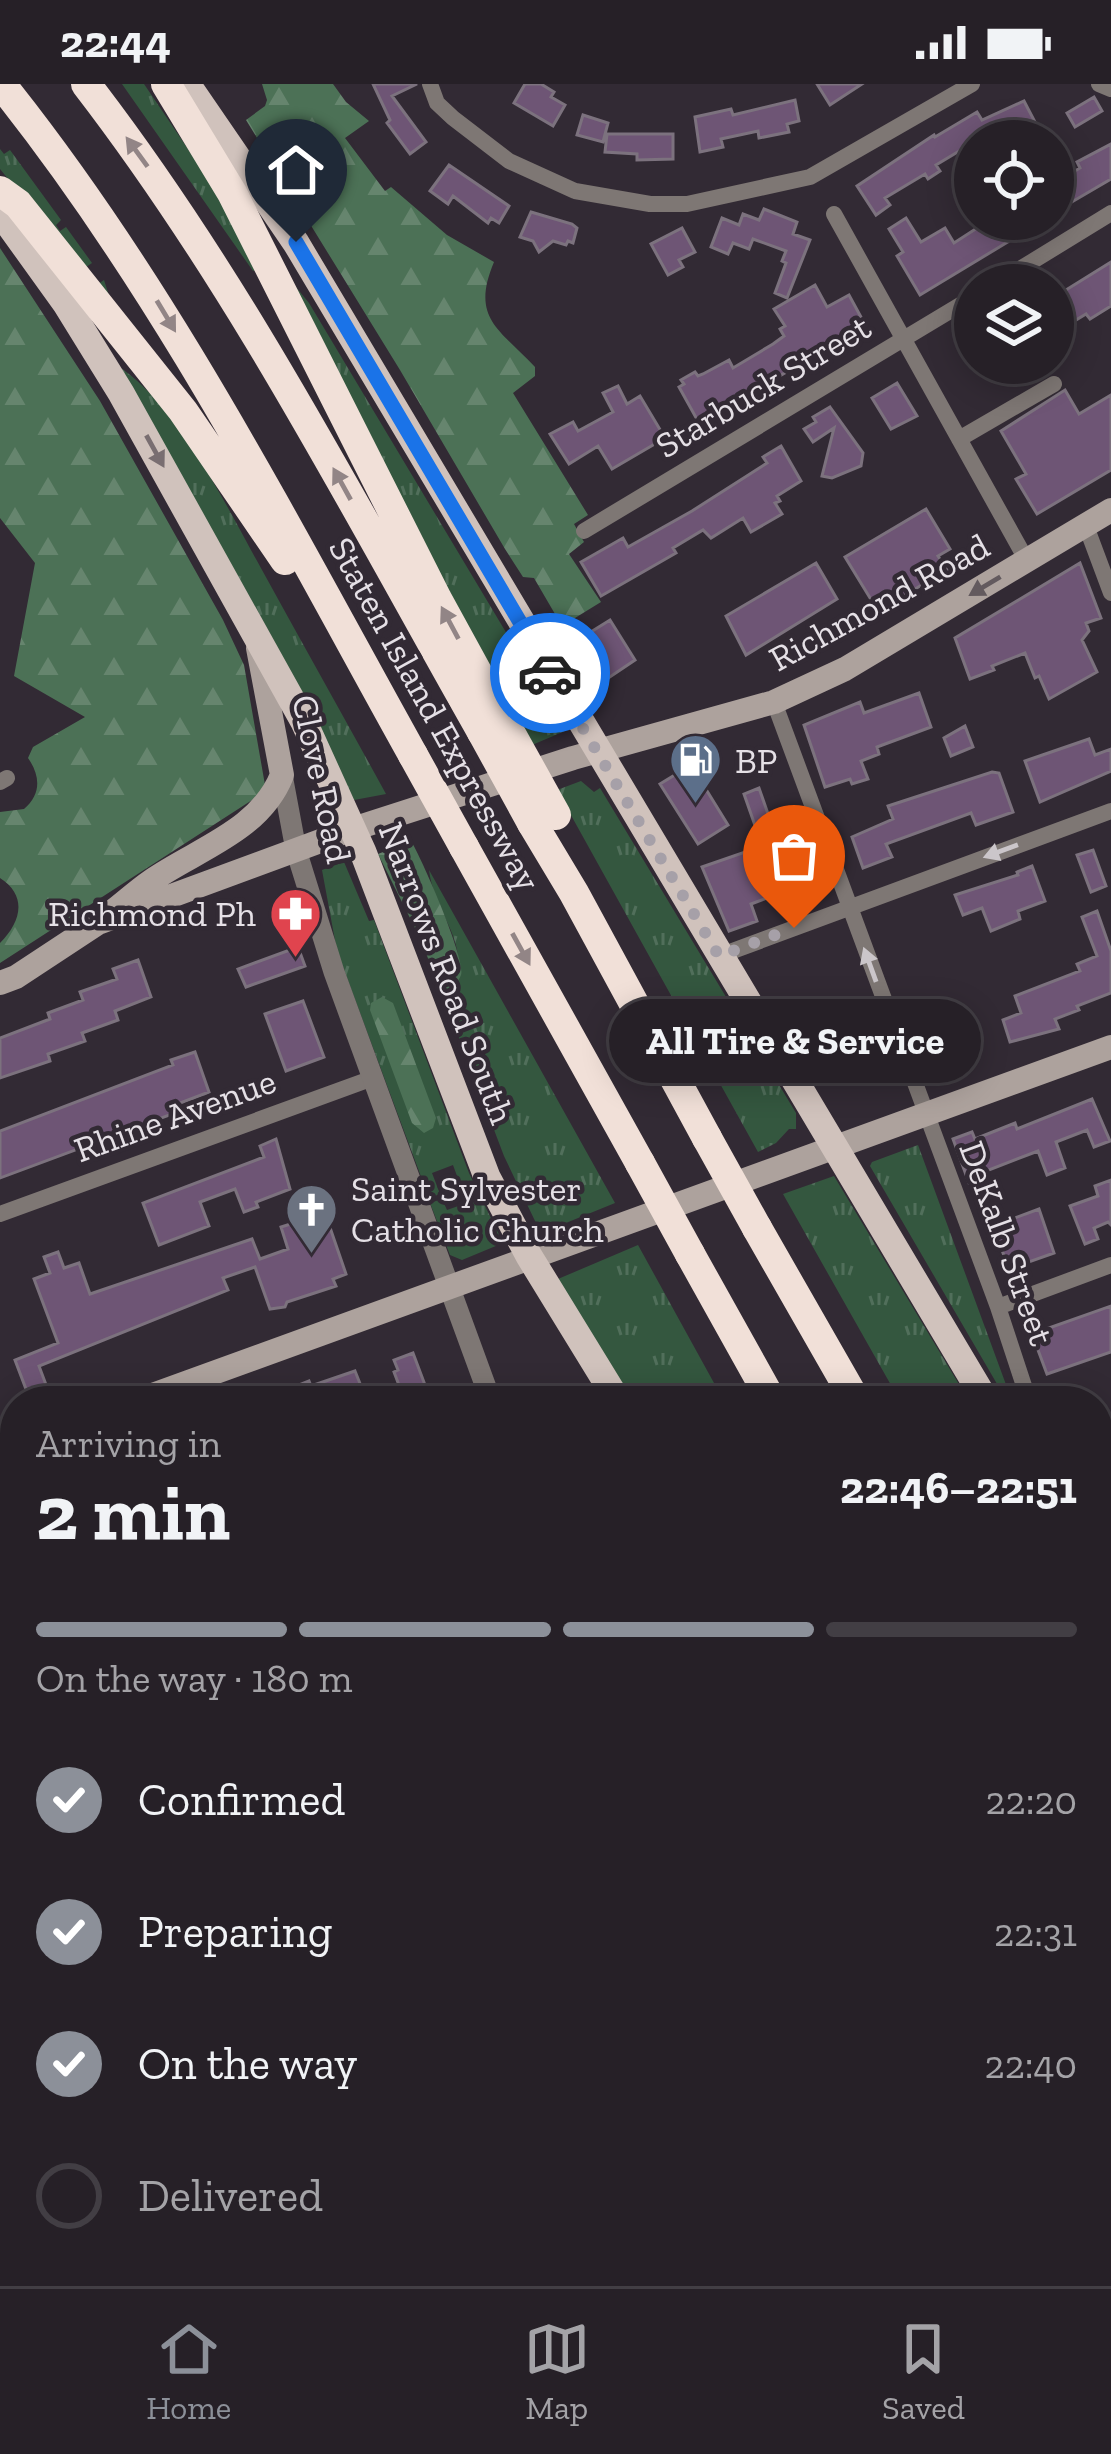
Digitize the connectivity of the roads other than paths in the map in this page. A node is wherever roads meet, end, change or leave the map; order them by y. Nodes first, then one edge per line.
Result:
1 (1, 84) edge
2 (86, 84) edge
3 (166, 84) edge
4 (188, 84) edge
5 (430, 84) edge
6 (972, 84) edge
7 (1099, 84) edge
8 (1111, 89) edge
9 (0, 190) edge
10 (0, 212) edge
11 (1111, 213) edge
12 (834, 214) dead end
13 (1028, 264) edge
14 (954, 309) edge
15 (903, 341) junction
16 (1052, 384) edge
17 (959, 439) junction
18 (1111, 510) edge
19 (1086, 526) junction
20 (584, 531) dead end
21 (1028, 561) junction
22 (1111, 592) edge
23 (254, 628) junction
24 (361, 661) junction
25 (774, 702) junction
26 (494, 729) junction
27 (597, 751) junction
28 (282, 775) junction
29 (1111, 811) edge
30 (353, 830) junction
31 (296, 850) junction
32 (849, 908) junction
33 (98, 923) junction
34 (719, 956) junction
35 (0, 983) edge
36 (1111, 1047) edge
37 (373, 1078) junction
38 (924, 1114) junction
39 (834, 1147) junction
40 (0, 1214) edge
41 (530, 1256) junction
42 (1111, 1265) edge
43 (449, 1286) junction
44 (998, 1307) junction
45 (177, 1386) edge
46 (486, 1386) edge
47 (609, 1386) edge
48 (764, 1386) edge
49 (848, 1386) edge
50 (977, 1386) edge
51 (1024, 1386) edge

1 -> 24 highway, Staten Island Expressway
26 -> 2 highway, Staten Island Expressway
26 -> 3 highway
4 - 27 main road
5 - 6 street
7 - 8 street
9 - 24 highway
10 -> 23 main road, Clove Road
11 - 13 street
12 - 15 street
14 - 15 street, Starbuck Street
15 - 17 street
15 - 20 street, Starbuck Street
16 - 17 street
17 - 21 street
18 - 19 main road, Richmond Road
19 - 21 main road, Richmond Road
19 - 22 street
21 -> 25 main road, Richmond Road
23 - 28 main road, Clove Road
23 - 30 main road, Narrows Road South
24 -> 48 highway, Staten Island Expressway, bridge
25 - 27 main road, Richmond Road
25 - 32 street, DeKalb Street
26 - 49 highway, Staten Island Expressway, bridge
27 - 30 main road, Richmond Road
27 - 34 main road
28 - 31 street, Clove Road
28 - 33 main road
29 -> 32 street
30 - 31 main road, Richmond Road
30 - 41 main road, Narrows Road South
31 - 33 main road, Richmond Road
31 - 37 street, Clove Road
32 - 34 street
38 -> 32 street, DeKalb Street
33 - 35 main road, Richmond Road
34 - 39 main road
36 - 38 main road
37 - 40 street, Rhine Avenue
37 - 43 street, Clove Road
38 - 39 main road
38 - 44 street, DeKalb Street
39 - 41 main road
39 - 50 main road
41 - 43 main road
41 - 47 main road, Narrows Road South
42 - 44 street
43 - 45 main road
43 - 46 street, Clove Road
44 - 51 street, DeKalb Street

